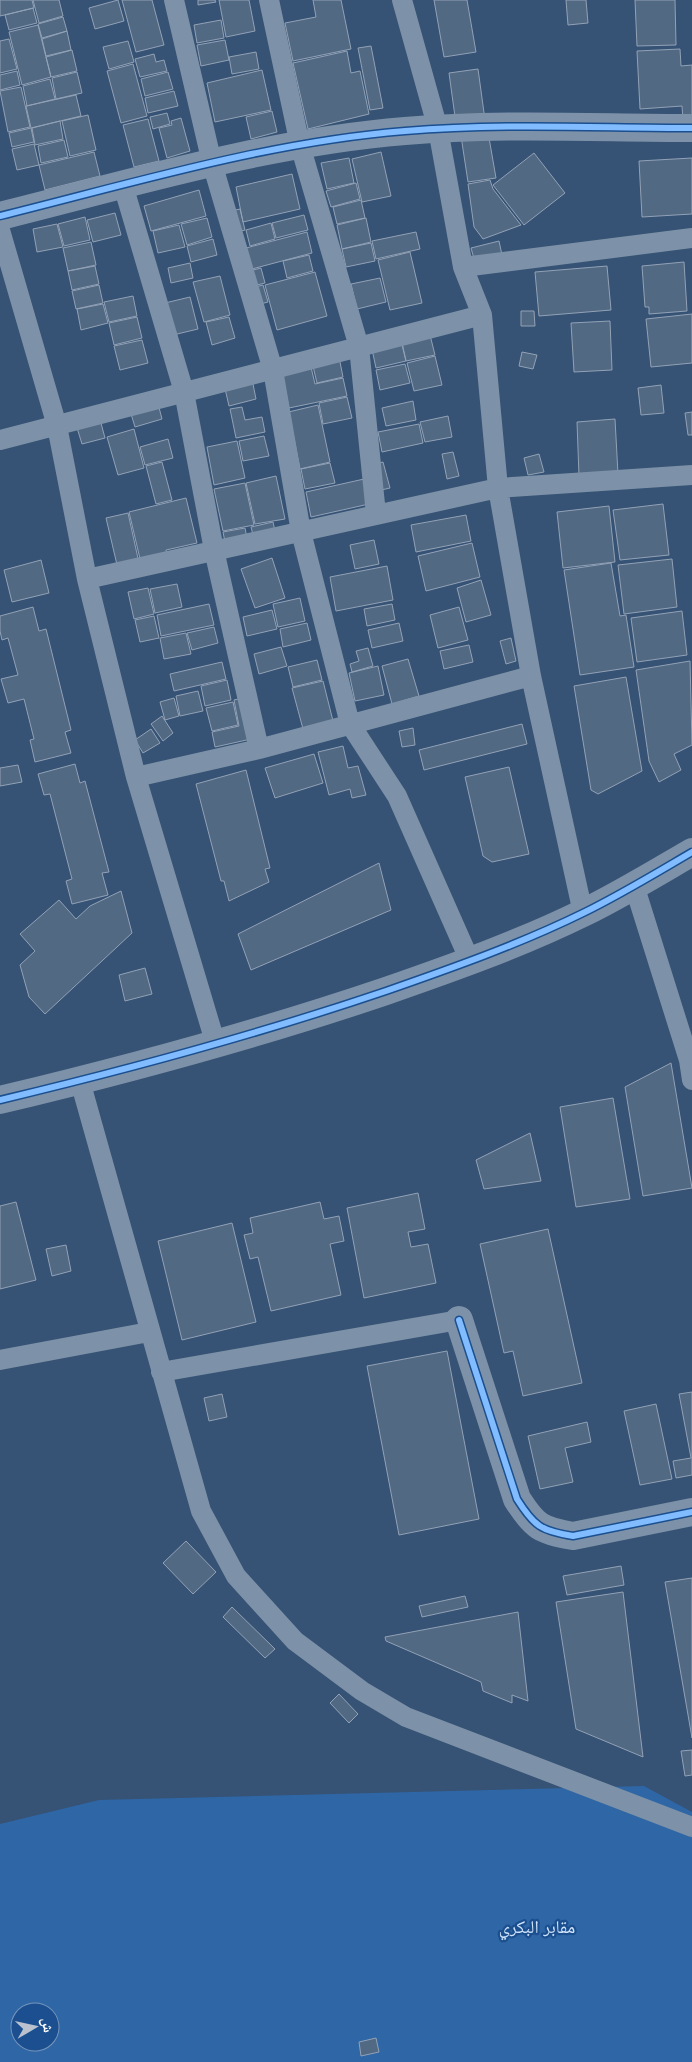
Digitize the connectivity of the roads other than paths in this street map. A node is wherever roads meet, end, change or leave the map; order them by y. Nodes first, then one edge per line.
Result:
1 (174, 0) edge
2 (270, 0) edge
3 (402, 0) edge
4 (692, 128) edge
5 (438, 129) junction
6 (300, 145) junction
7 (212, 163) junction
8 (123, 185) junction
9 (0, 216) edge
10 (0, 230) edge
11 (692, 238) edge
12 (463, 267) junction
13 (482, 315) junction
14 (359, 347) junction
15 (273, 370) junction
16 (184, 392) junction
17 (56, 426) junction
18 (0, 440) edge
19 (692, 475) edge
20 (498, 488) junction
21 (376, 514) junction
22 (301, 532) junction
23 (214, 550) junction
24 (88, 579) junction
25 (531, 676) junction
26 (350, 724) junction
27 (259, 749) junction
28 (136, 777) junction
29 (692, 852) edge
30 (634, 885) junction
31 (583, 913) junction
32 (470, 961) junction
33 (216, 1045) junction
34 (692, 1080) edge
35 (80, 1081) junction
36 (0, 1100) edge
37 (458, 1320) joint
38 (149, 1332) junction
39 (0, 1360) edge
40 (161, 1372) junction
41 (692, 1512) edge
42 (692, 1826) edge

1 - 7 lane
2 - 6 lane
3 - 5 lane
4 - 5 street
5 - 6 street
5 - 12 lane
6 - 7 street
6 - 14 lane
7 - 8 street
7 - 15 lane
8 - 9 street
8 - 16 lane
10 - 17 lane
11 - 12 lane
12 - 13 lane
13 - 14 lane
13 - 20 lane
14 - 15 lane
14 - 21 lane
15 - 16 lane
15 - 22 lane
16 - 17 lane
16 - 23 lane
17 - 18 lane
17 - 24 lane
19 - 20 lane
20 - 21 lane
20 - 25 lane
21 - 22 lane
22 - 23 lane
22 - 26 lane
23 - 24 lane
23 - 27 lane
24 - 28 lane
25 - 26 lane
25 - 31 lane
26 - 27 lane
26 - 32 lane
27 - 28 lane
28 - 33 lane
29 - 30 street
30 - 31 street
30 - 34 lane
31 - 32 street
32 - 33 street
33 - 35 street
35 - 36 street
35 - 38 lane
37 - 40 lane
37 - 41 street
38 - 39 lane
38 - 40 lane
40 - 42 lane

